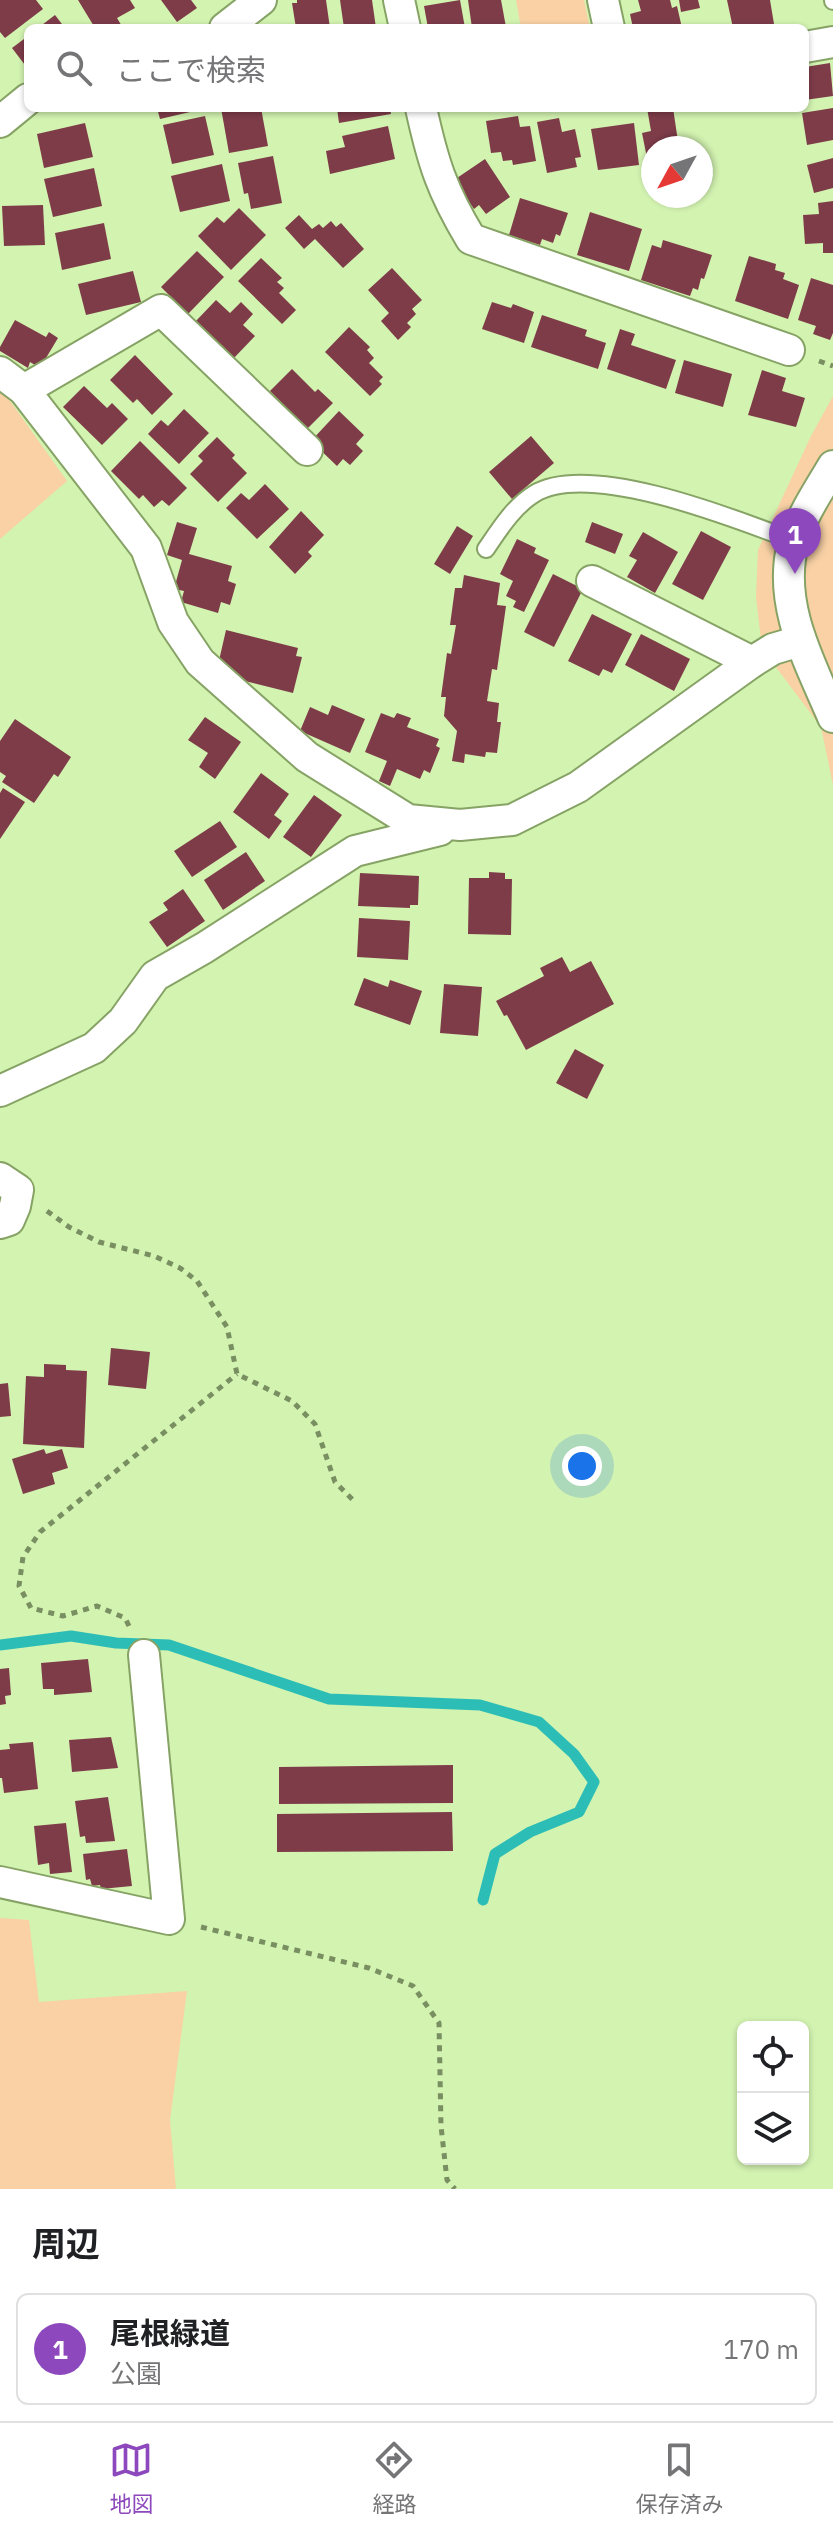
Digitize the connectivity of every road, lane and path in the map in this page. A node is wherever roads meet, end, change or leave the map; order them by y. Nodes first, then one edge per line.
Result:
1 (399, 0) edge
2 (603, 0) edge
3 (257, 1) edge
4 (230, 24) edge
5 (404, 24) edge
6 (608, 24) edge
7 (833, 42) edge
8 (809, 46) edge
9 (24, 102) edge
10 (427, 112) edge
11 (0, 122) edge
12 (789, 350) dead end
13 (0, 372) edge
14 (24, 390) junction
15 (307, 450) dead end
16 (833, 466) edge
17 (794, 541) junction
18 (486, 549) dead end
19 (592, 581) dead end
20 (800, 641) junction
21 (752, 662) junction
22 (833, 717) edge
23 (460, 825) junction
24 (0, 1091) edge
25 (9, 1184) edge
26 (0, 1223) edge
27 (237, 1374) junction
28 (356, 1503) dead end
29 (144, 1655) joint
30 (0, 1882) edge
31 (169, 1919) junction
32 (455, 2189) edge

1 - 5 street
2 - 6 street
3 - 4 street
7 - 8 street
9 - 11 street
10 - 12 street
13 - 14 street
14 - 15 street
14 - 23 street
16 - 17 street
17 - 18 lane
17 - 20 street
19 - 21 street
20 - 21 street
20 - 22 street
21 - 23 street
23 - 24 street
25 - 26 street
25 - 27 path
27 - 28 path
27 - 29 path
29 - 31 street
30 - 31 street
31 - 32 path

